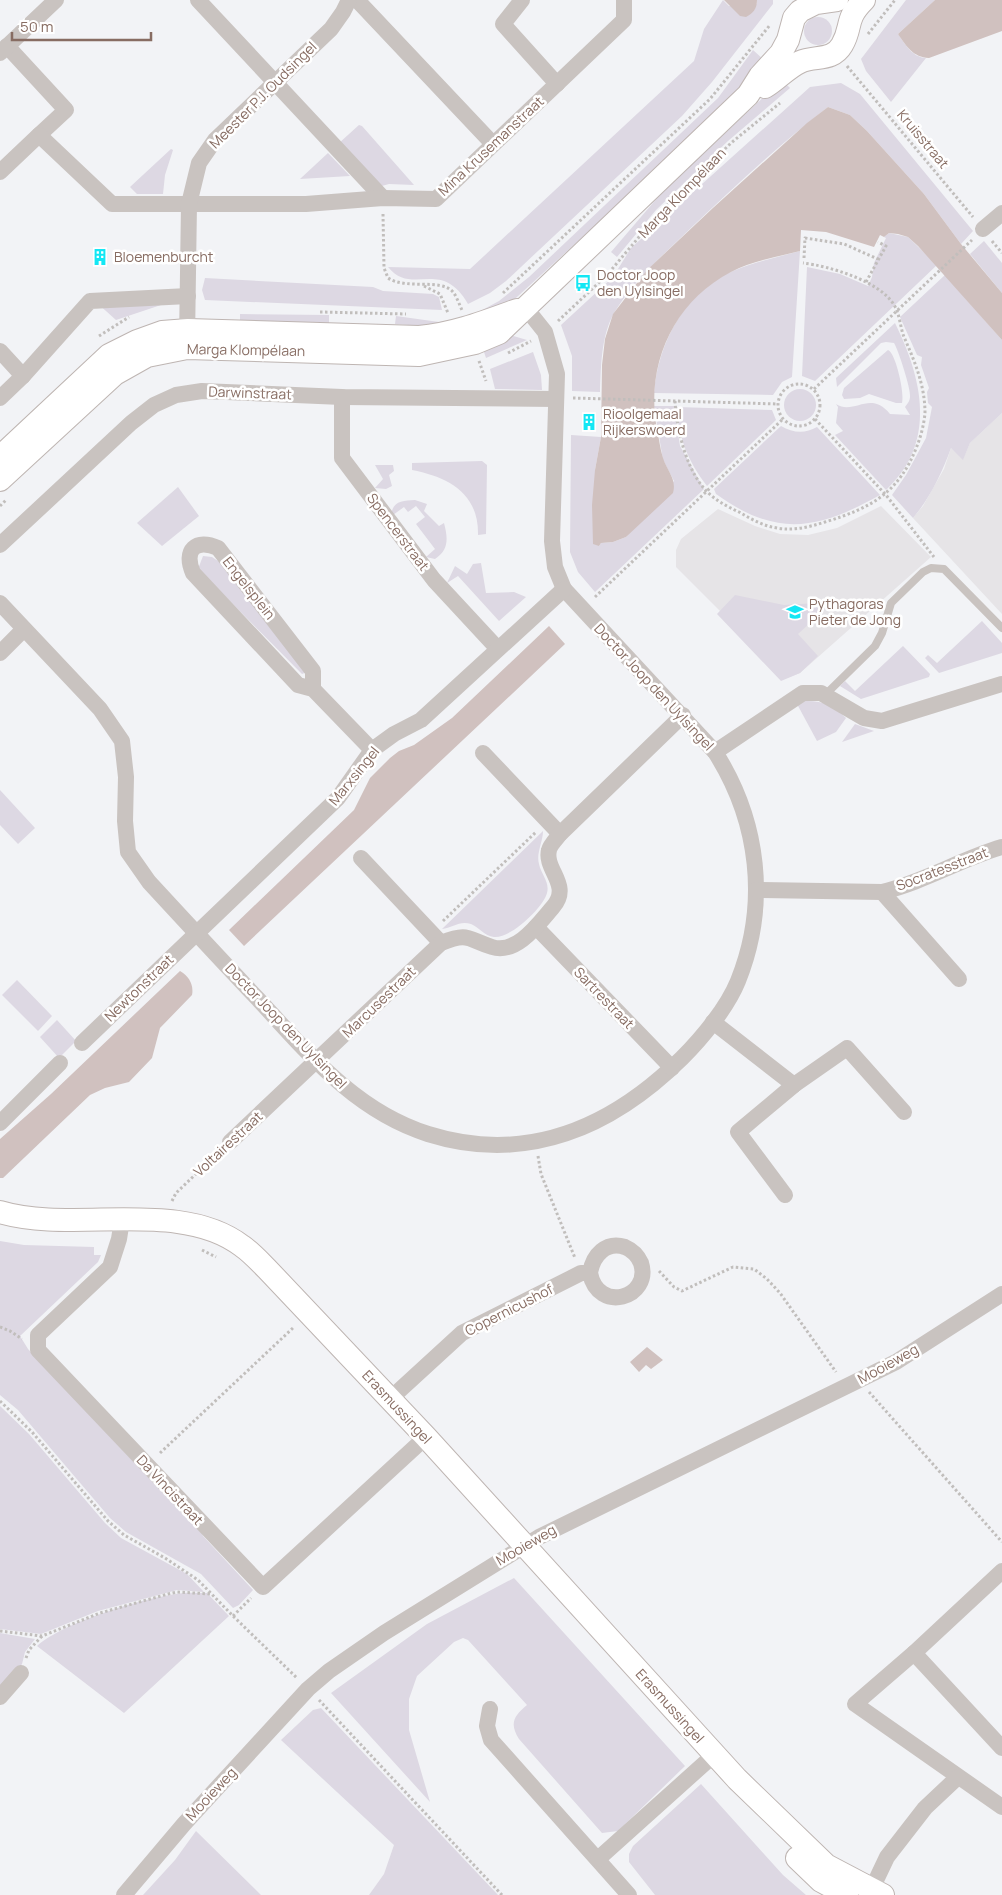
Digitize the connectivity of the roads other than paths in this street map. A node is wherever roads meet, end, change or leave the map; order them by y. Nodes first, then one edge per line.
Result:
1 (56, 0) edge
2 (198, 0) edge
3 (349, 0) edge
4 (357, 0) edge
5 (522, 0) edge
6 (624, 0) edge
7 (837, 0) edge
8 (864, 0) edge
9 (3, 50) edge
10 (274, 82) junction
11 (557, 84) junction
12 (748, 95) junction
13 (39, 135) junction
14 (493, 144) junction
15 (0, 172) edge
16 (383, 198) junction
17 (189, 204) junction
18 (1002, 213) edge
19 (983, 229) road end
20 (188, 296) junction
21 (525, 307) junction
22 (188, 339) junction
23 (0, 351) edge
24 (23, 376) junction
25 (342, 397) junction
26 (0, 398) edge
27 (556, 399) junction
28 (0, 457) edge
29 (0, 480) edge
30 (0, 545) edge
31 (564, 589) junction
32 (0, 603) edge
33 (1002, 628) edge
34 (24, 629) junction
35 (498, 649) junction
36 (0, 653) edge
37 (1002, 684) edge
38 (313, 688) junction
39 (825, 695) junction
40 (683, 715) junction
41 (372, 750) junction
42 (715, 752) junction
43 (483, 753) dead end
44 (560, 834) junction
45 (1002, 847) edge
46 (361, 858) dead end
47 (756, 890) junction
48 (882, 892) junction
49 (536, 927) junction
50 (196, 933) junction
51 (437, 938) junction
52 (959, 979) dead end
53 (713, 1022) junction
54 (82, 1043) dead end
55 (317, 1062) junction
56 (60, 1063) dead end
57 (672, 1068) junction
58 (794, 1085) junction
59 (904, 1112) dead end
60 (0, 1123) edge
61 (230, 1142) road end
62 (785, 1195) dead end
63 (0, 1212) edge
64 (122, 1220) junction
65 (586, 1273) junction
66 (1002, 1294) edge
67 (390, 1399) junction
68 (426, 1437) junction
69 (525, 1545) junction
70 (1002, 1571) edge
71 (914, 1653) junction
72 (21, 1673) road end
73 (0, 1697) edge
74 (490, 1709) dead end
75 (1002, 1748) edge
76 (715, 1754) junction
77 (958, 1777) junction
78 (737, 1780) junction
79 (1002, 1807) edge
80 (598, 1859) junction
81 (875, 1893) edge
82 (124, 1895) edge
83 (629, 1895) edge
84 (847, 1895) edge

1 - 9 street
2 - 10 street
3 - 10 street, Meester P.J. Oudsingel
4 - 14 street
5 - 11 street
6 - 11 street, Mina Krusemanstraat
7 - 12 street, Marga Klompélaan
8 - 12 street, Marga Klompélaan
9 - 13 street
10 - 16 street
10 - 17 street, Meester P.J. Oudsingel
11 - 14 street, Mina Krusemanstraat
12 - 21 street, Marga Klompélaan
13 - 15 street
13 - 17 street, Mina Krusemanstraat
14 - 16 street, Mina Krusemanstraat
16 - 17 street, Mina Krusemanstraat
17 - 20 street, Meester P.J. Oudsingel
18 - 19 street
20 - 22 street, Meester P.J. Oudsingel
20 - 24 street
21 - 22 street, Marga Klompélaan
21 - 27 street, Doctor Joop den Uylsingel
22 - 28 street, Marga Klompélaan
22 - 29 street, Marga Klompélaan
23 - 24 street
24 - 26 street
25 - 27 street, Darwinstraat
25 - 30 street, Darwinstraat
25 - 35 street, Spencerstraat
27 - 31 street, Doctor Joop den Uylsingel
31 - 35 street, Marxsingel
31 - 40 street, Doctor Joop den Uylsingel
32 - 34 street, Doctor Joop den Uylsingel
33 - 39 lane
34 - 36 street
34 - 50 street, Doctor Joop den Uylsingel
35 - 41 street, Marxsingel
37 - 39 street
38 - 38 street, Engelsplein
38 - 41 street, Engelsplein
39 - 42 street
40 - 42 street, Doctor Joop den Uylsingel
40 - 44 street, Marcusestraat
41 - 50 street, Marxsingel
42 - 47 street, Doctor Joop den Uylsingel
43 - 44 street
44 - 49 street, Marcusestraat
45 - 48 street, Socratesstraat
46 - 51 street
47 - 48 street, Socratesstraat
47 - 53 street, Doctor Joop den Uylsingel
48 - 52 street, Socratesstraat
49 - 51 street, Marcusestraat
49 - 57 street, Sartrestraat
50 - 54 street, Newtonstraat
50 - 55 street, Doctor Joop den Uylsingel
51 - 55 street, Marcusestraat
53 - 57 street, Doctor Joop den Uylsingel
53 - 58 street
55 - 57 street, Doctor Joop den Uylsingel
55 - 61 street, Voltairestraat
56 - 60 street
58 - 59 street
58 - 62 street
63 - 64 street, Erasmussingel
64 - 67 street, Erasmussingel
64 - 68 street, Da Vincistraat
65 - 65 street
65 - 67 street, Copernicushof
66 - 69 street, Mooieweg
67 - 68 street, Erasmussingel
68 - 69 street, Erasmussingel
69 - 76 street, Erasmussingel
69 - 82 street, Mooieweg
70 - 71 street
71 - 75 street
71 - 77 street
72 - 73 street
74 - 80 street
76 - 78 street, Erasmussingel
76 - 80 street, Erasmussingel
77 - 79 street
77 - 81 street
78 - 81 street, Erasmussingel
78 - 84 street, Erasmussingel
80 - 83 street

